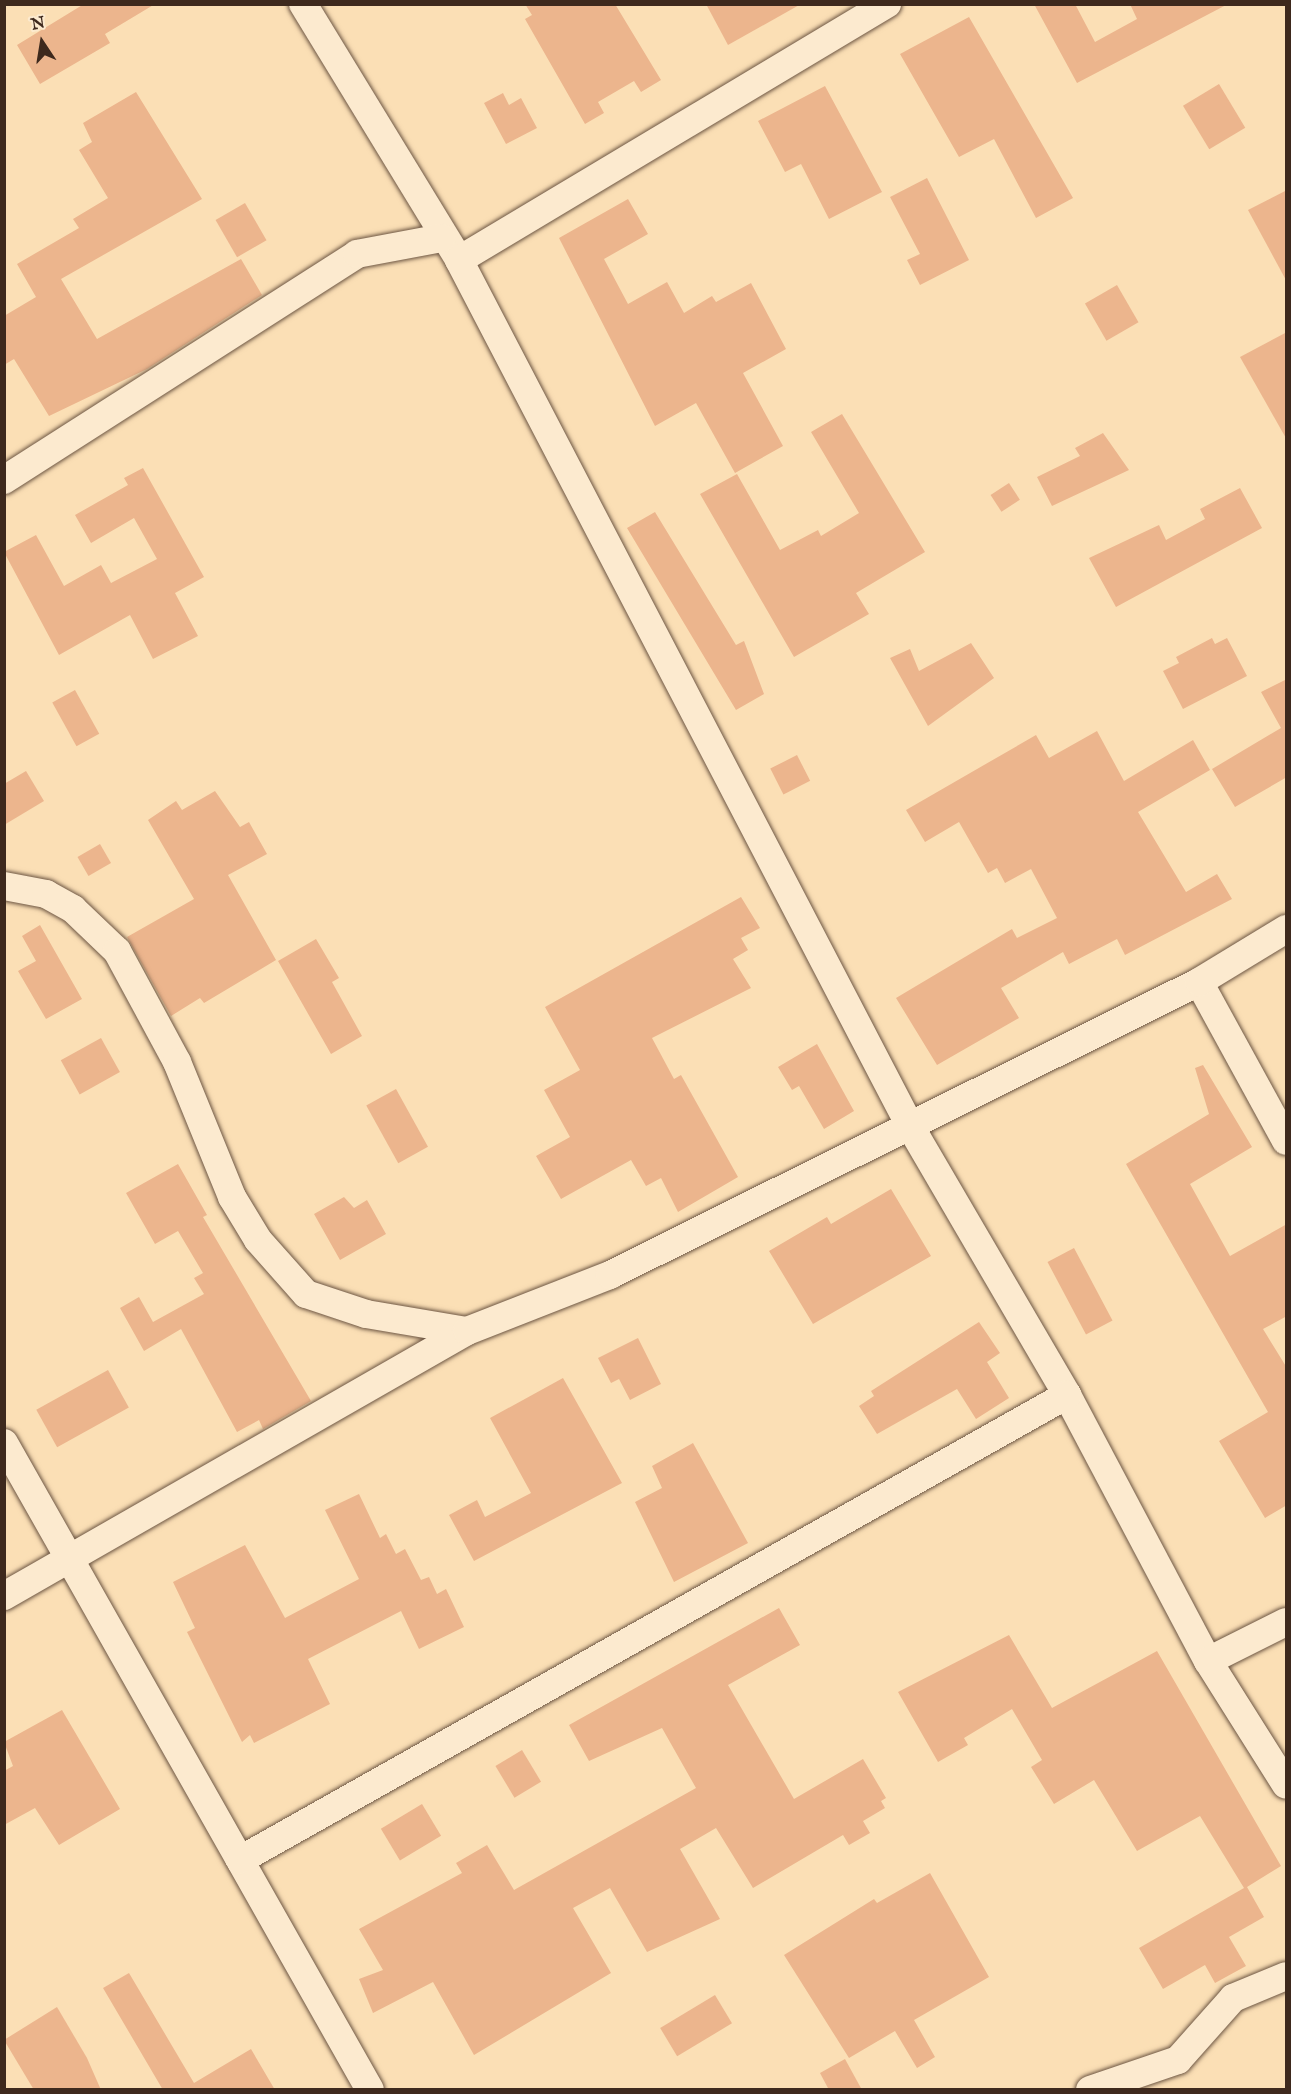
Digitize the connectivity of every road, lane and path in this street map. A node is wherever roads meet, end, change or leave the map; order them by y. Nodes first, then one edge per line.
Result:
1 (303, 4) edge
2 (887, 4) edge
3 (451, 249) junction
4 (4, 480) edge
5 (4, 886) edge
6 (1287, 929) edge
7 (1199, 982) junction
8 (910, 1126) junction
9 (1287, 1141) edge
10 (467, 1331) junction
11 (1067, 1395) junction
12 (4, 1443) edge
13 (71, 1558) junction
14 (4, 1596) edge
15 (1287, 1622) edge
16 (1208, 1661) junction
17 (1287, 1785) edge
18 (240, 1860) junction
19 (1287, 1976) edge
20 (370, 2090) edge
21 (1090, 2090) edge

1 - 3 street
2 - 3 street
3 - 4 street
3 - 8 street
5 - 10 street
6 - 7 street
7 - 8 street
7 - 9 street
8 - 10 street
8 - 11 street
10 - 13 street
11 - 16 street
11 - 18 street
12 - 13 street
13 - 14 street
13 - 18 street
15 - 16 street
16 - 17 street
18 - 20 street
19 - 21 street

